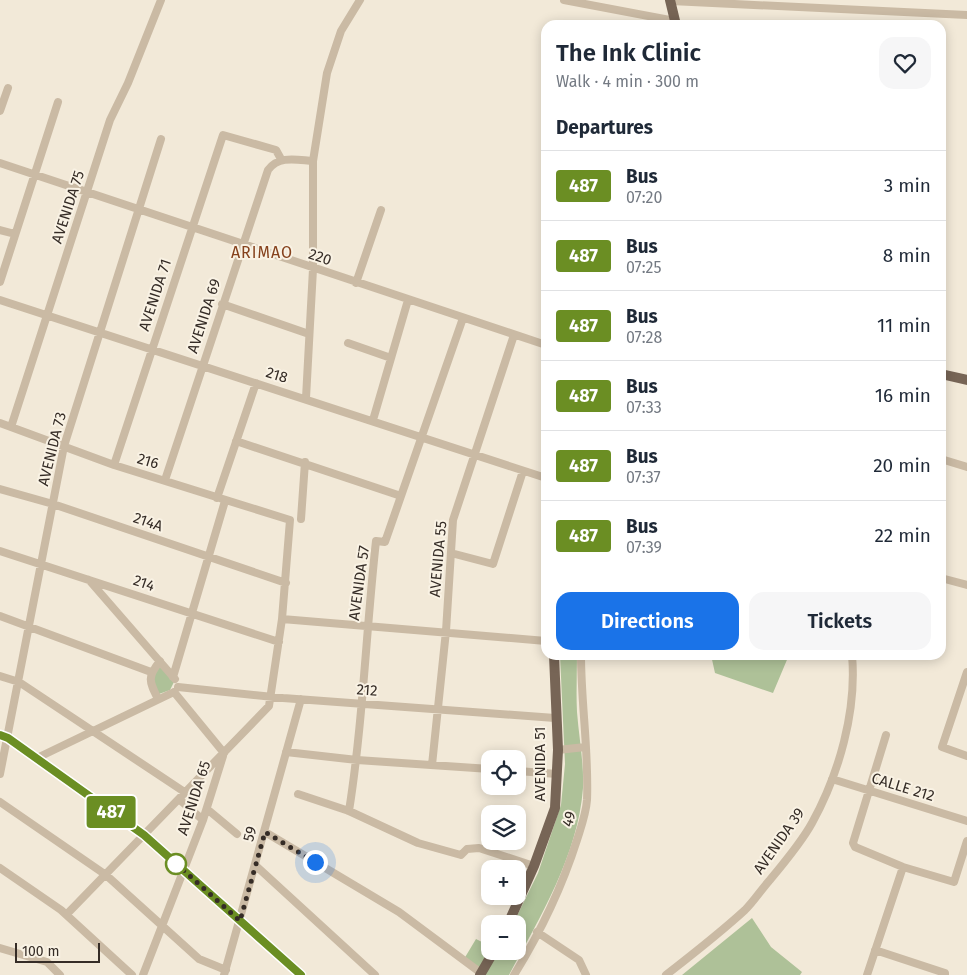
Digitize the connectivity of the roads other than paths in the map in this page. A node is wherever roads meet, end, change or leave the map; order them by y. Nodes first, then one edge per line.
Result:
1 (161, 0) edge
2 (360, 0) edge
3 (564, 0) edge
4 (671, 1) edge
5 (758, 2) edge
6 (967, 15) edge
7 (661, 20) edge
8 (674, 20) edge
9 (8, 88) dead end
10 (58, 102) dead end
11 (0, 111) edge
12 (161, 138) dead end
13 (281, 160) junction
14 (314, 161) junction
15 (0, 164) edge
16 (35, 175) junction
17 (87, 194) junction
18 (138, 210) junction
19 (381, 210) dead end
20 (192, 228) junction
21 (0, 230) edge
22 (15, 234) junction
23 (242, 244) junction
24 (312, 269) junction
25 (0, 282) edge
26 (356, 283) junction
27 (0, 300) edge
28 (408, 300) junction
29 (222, 304) junction
30 (47, 315) junction
31 (463, 318) junction
32 (100, 332) junction
33 (308, 334) junction
34 (514, 334) junction
35 (348, 343) dead end
36 (541, 343) edge
37 (152, 349) junction
38 (391, 358) junction
39 (202, 365) junction
40 (946, 375) edge
41 (967, 380) edge
42 (256, 383) junction
43 (306, 398) junction
44 (373, 420) junction
45 (0, 423) edge
46 (11, 427) junction
47 (421, 437) junction
48 (236, 441) junction
49 (64, 446) junction
50 (473, 456) junction
51 (946, 461) edge
52 (305, 462) junction
53 (114, 465) junction
54 (967, 467) edge
55 (523, 471) junction
56 (541, 476) edge
57 (166, 480) junction
58 (0, 489) edge
59 (401, 496) junction
60 (221, 499) junction
61 (53, 504) junction
62 (301, 519) dead end
63 (290, 520) joint
64 (0, 551) edge
65 (451, 553) junction
66 (209, 557) junction
67 (42, 562) junction
68 (88, 579) junction
69 (946, 579) edge
70 (286, 583) junction
71 (967, 585) edge
72 (193, 614) junction
73 (0, 616) edge
74 (282, 619) junction
75 (30, 626) junction
76 (366, 626) junction
77 (446, 631) junction
78 (541, 640) edge
79 (279, 642) junction
80 (554, 660) edge
81 (581, 660) edge
82 (852, 660) edge
83 (160, 661) junction
84 (151, 672) junction
85 (967, 672) edge
86 (0, 676) edge
87 (173, 676) junction
88 (19, 682) junction
89 (176, 689) junction
90 (272, 697) junction
91 (158, 699) junction
92 (301, 699) junction
93 (361, 704) junction
94 (438, 708) junction
95 (555, 718) junction
96 (93, 731) junction
97 (886, 735) dead end
98 (4, 737) edge
99 (585, 747) junction
100 (558, 750) junction
101 (286, 752) junction
102 (224, 753) junction
103 (967, 756) edge
104 (37, 758) junction
105 (357, 760) junction
106 (432, 765) junction
107 (481, 768) edge
108 (526, 772) edge
109 (0, 774) edge
110 (557, 774) junction
111 (832, 779) junction
112 (870, 792) junction
113 (186, 793) junction
114 (298, 794) dead end
115 (180, 800) junction
116 (0, 802) edge
117 (207, 809) junction
118 (349, 811) junction
119 (203, 820) junction
120 (967, 821) edge
121 (265, 832) junction
122 (237, 834) dead end
123 (144, 835) junction
124 (967, 841) edge
125 (256, 866) junction
126 (534, 866) junction
127 (903, 867) junction
128 (0, 868) edge
129 (184, 870) junction
130 (106, 875) junction
131 (67, 914) junction
132 (512, 915) edge
133 (240, 921) junction
134 (162, 924) junction
135 (537, 932) junction
136 (0, 948) edge
137 (875, 950) junction
138 (489, 960) edge
139 (675, 968) junction
140 (225, 972) edge
141 (480, 974) edge
142 (945, 974) edge
143 (60, 975) edge
144 (132, 975) edge
145 (143, 975) edge
146 (302, 975) edge
147 (375, 975) edge
148 (514, 975) edge
149 (586, 975) edge
150 (666, 975) edge
151 (682, 975) edge
152 (866, 975) edge

1 - 17 street, AVENIDA 75
2 - 14 street
3 - 7 street
4 - 5 street
4 - 8 main road
5 - 6 street
9 - 11 street
10 - 16 street
12 - 18 street, AVENIDA 73
13 - 14 street
13 - 20 street, AVENIDA 71
13 - 23 street, AVENIDA 69
14 - 24 street
15 - 16 street, 220
16 - 17 street, 220
16 - 22 street
17 - 18 street, 220
17 - 30 street, AVENIDA 75
18 - 20 street, 220
18 - 32 street, AVENIDA 73
19 - 26 street
20 - 23 street, 220
20 - 37 street, AVENIDA 71
21 - 22 street
22 - 25 street
23 - 24 street, 220
23 - 29 street, AVENIDA 69
24 - 26 street, 220
24 - 33 street
26 - 28 street, 220
27 - 30 street, 218
28 - 31 street, 220
28 - 38 street
29 - 33 street
29 - 39 street, AVENIDA 69
30 - 32 street, 218
30 - 46 street, AVENIDA 75
31 - 34 street, 220
31 - 47 street, AVENIDA 57
32 - 37 street, 218
32 - 49 street, AVENIDA 73
33 - 43 street
34 - 36 street, 220
34 - 50 street, AVENIDA 55
35 - 38 street
37 - 39 street, 218
37 - 53 street, AVENIDA 71
38 - 44 street
39 - 42 street, 218
39 - 57 street, AVENIDA 69
40 - 41 main road
42 - 43 street, 218
42 - 48 street
43 - 44 street, 218
44 - 47 street, 218
45 - 46 street, 216
46 - 49 street, 216
47 - 50 street, 218
47 - 59 street, AVENIDA 57
48 - 52 street
48 - 60 street
49 - 53 street, 216
49 - 61 street, AVENIDA 73
50 - 55 street, 218
50 - 65 street, AVENIDA 55
51 - 54 street
52 - 59 street
52 - 62 street
53 - 57 street, 216
55 - 56 street, 218
55 - 65 street
57 - 60 street, 216
58 - 61 street, 214A
59 - 76 street, AVENIDA 57
60 - 63 street, 216
60 - 66 street
61 - 66 street, 214A
61 - 67 street, AVENIDA 73
63 - 70 street, AVENIDA 65
64 - 67 street, 214
65 - 77 street, AVENIDA 55
66 - 70 street, 214A
66 - 72 street
67 - 68 street, 214
67 - 75 street, AVENIDA 73
68 - 72 street, 214
68 - 83 street
69 - 71 street
70 - 74 street, AVENIDA 65
72 - 79 street, 214
72 - 87 street
73 - 75 street
74 - 76 street
74 - 79 street, AVENIDA 65
75 - 84 street
75 - 88 street, AVENIDA 73
76 - 77 street
76 - 93 street, AVENIDA 57
77 - 78 street
77 - 94 street, AVENIDA 55
79 - 90 street, AVENIDA 65
80 - 95 main road, AVENIDA 51
81 - 99 street, 49
82 - 111 street, AVENIDA 39
83 - 84 street
83 - 87 street
84 - 91 street
85 - 103 street
86 - 88 street
87 - 89 street
88 - 96 street
88 - 98 street, AVENIDA 73
89 - 90 street, 212
89 - 91 street
89 - 102 street
90 - 92 street, 212
90 - 102 street, AVENIDA 65
91 - 96 street
92 - 93 street, 212
92 - 101 street, 59
93 - 94 street, 212
93 - 105 street, AVENIDA 57
94 - 95 street, 212
94 - 106 street, AVENIDA 55
95 - 100 main road, AVENIDA 51
96 - 104 street
96 - 113 street
97 - 112 street
98 - 104 street
98 - 109 street, AVENIDA 73
99 - 100 street
99 - 135 street, 49
100 - 110 main road, AVENIDA 51
101 - 105 street
101 - 121 street, 59
102 - 113 street
102 - 117 street, AVENIDA 65
104 - 123 street
105 - 106 street
105 - 118 street, AVENIDA 57
106 - 107 street
108 - 110 street
110 - 126 main road, AVENIDA 51
111 - 112 street, CALLE 212
111 - 139 street, AVENIDA 39
112 - 120 street, CALLE 212
112 - 127 street
113 - 115 street
114 - 118 street
115 - 119 street
115 - 123 street
116 - 130 street
117 - 119 street, AVENIDA 65
117 - 122 street
118 - 126 street
119 - 129 street, AVENIDA 65
121 - 125 street, 59
121 - 141 street
123 - 129 street
123 - 130 street
124 - 127 street
125 - 133 street, 59
125 - 147 street
126 - 132 main road, AVENIDA 51
127 - 137 street
128 - 131 street
129 - 133 street
129 - 134 street, AVENIDA 65
130 - 131 street
130 - 134 street
131 - 144 street
133 - 140 street, 59
133 - 146 street
134 - 140 street
134 - 145 street, AVENIDA 65
135 - 148 street, 49
135 - 149 street
136 - 143 street
137 - 142 street
137 - 152 street
138 - 141 main road
139 - 150 street, AVENIDA 39
139 - 151 street

